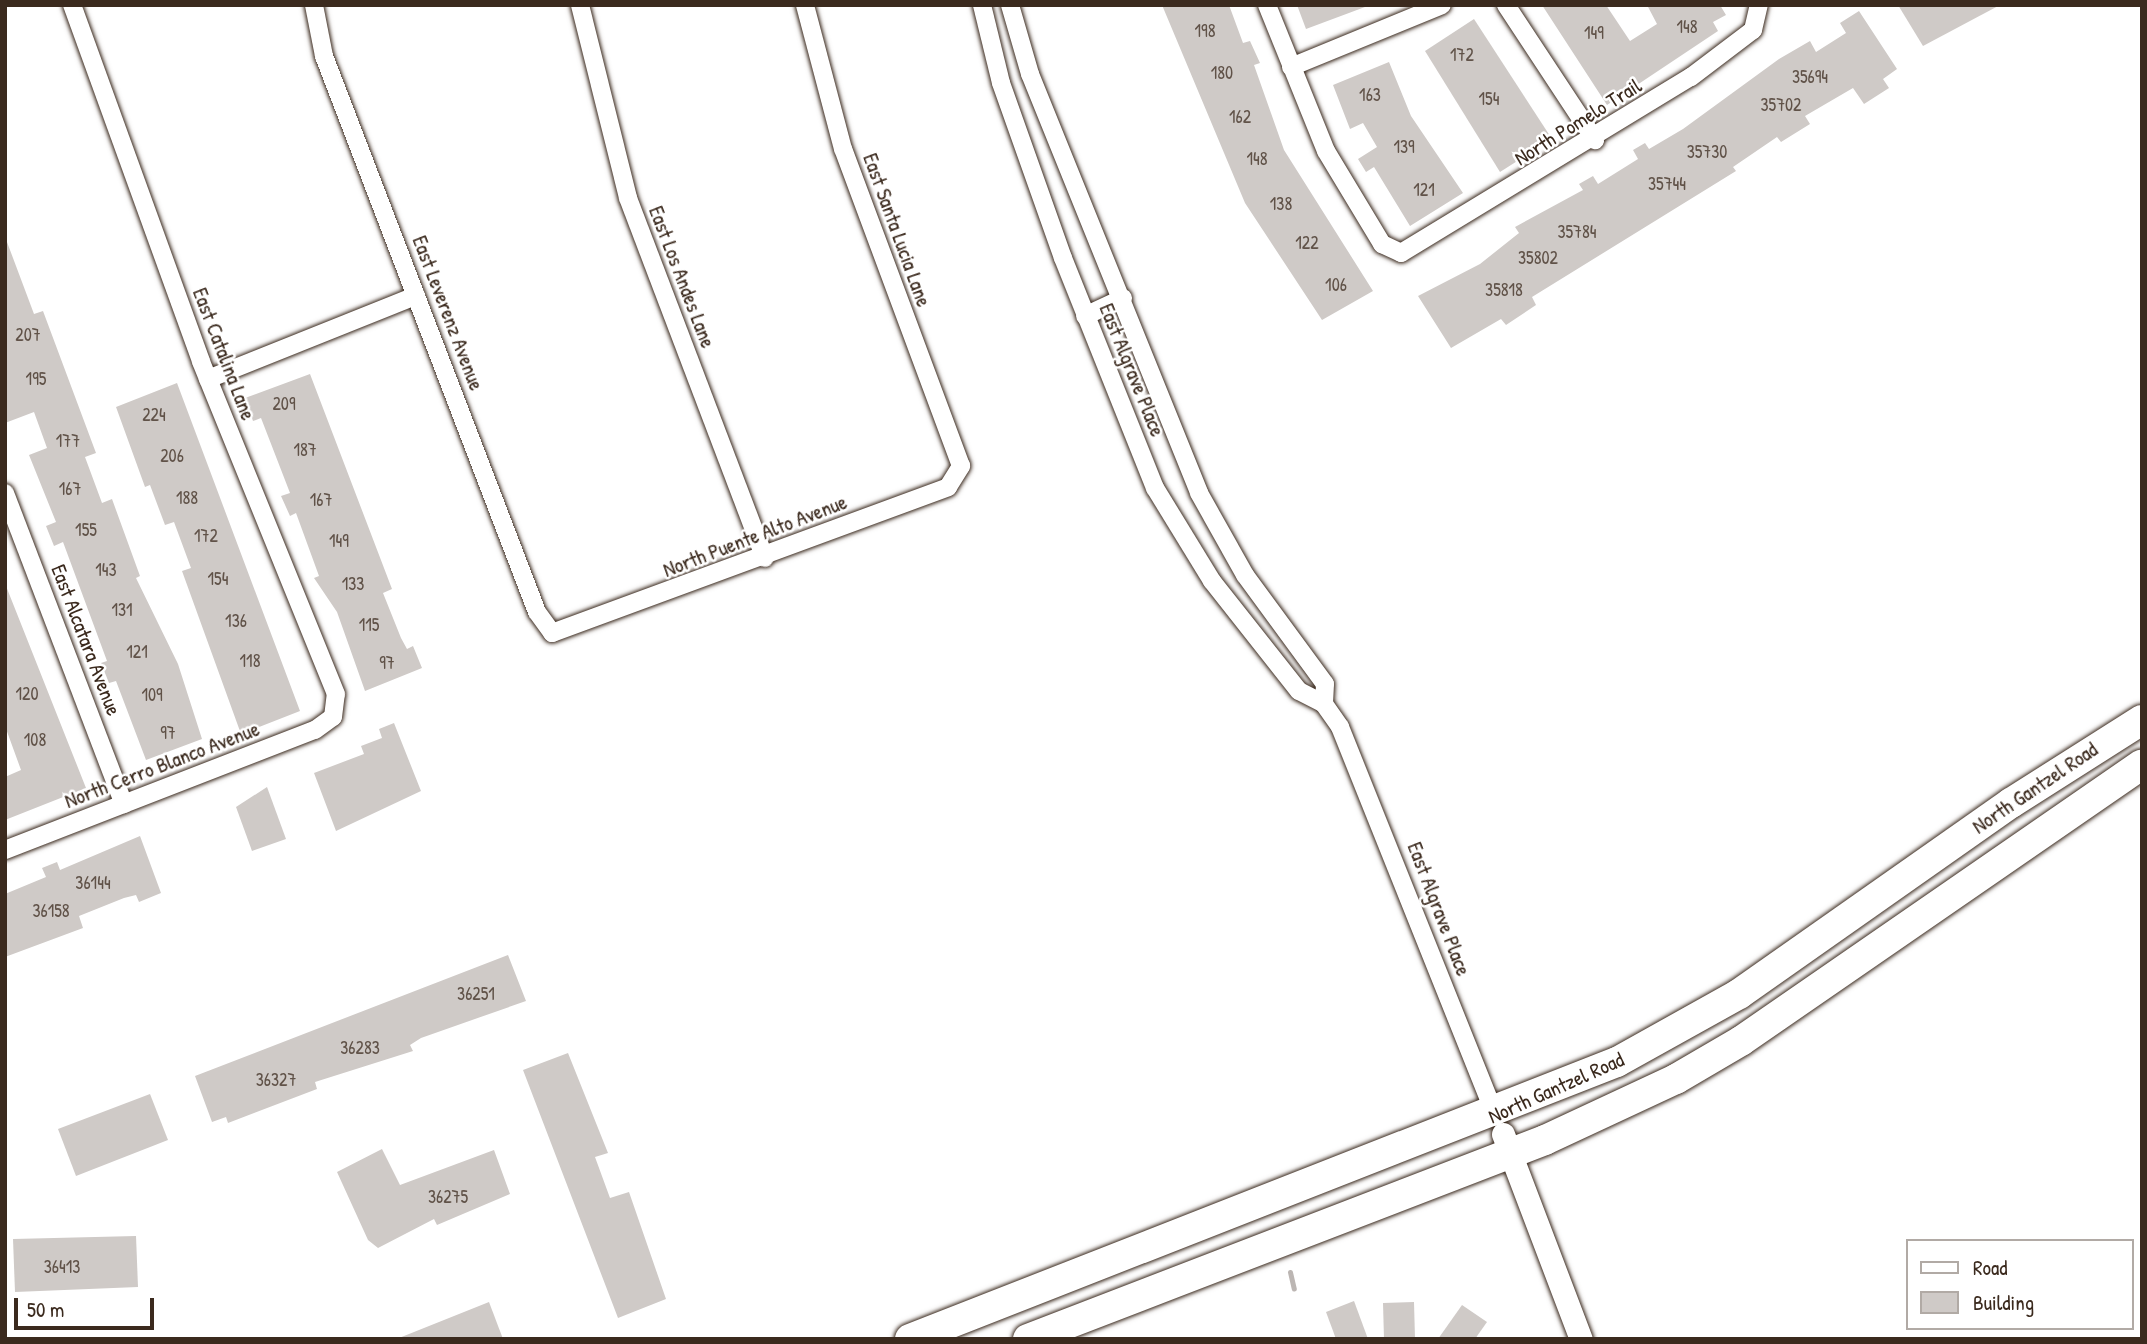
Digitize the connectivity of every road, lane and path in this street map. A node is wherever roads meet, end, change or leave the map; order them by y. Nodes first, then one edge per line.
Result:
1 (72, 5) edge
2 (314, 5) edge
3 (580, 5) edge
4 (805, 5) edge
5 (982, 5) edge
6 (1010, 5) edge
7 (1267, 5) edge
8 (1442, 5) edge
9 (1506, 5) edge
10 (1760, 7) edge
11 (1291, 67) junction
12 (1595, 140) junction
13 (416, 296) junction
14 (1124, 298) junction
15 (1085, 316) junction
16 (208, 379) junction
17 (961, 466) joint
18 (5, 493) edge
19 (765, 558) junction
20 (552, 633) joint
21 (1324, 704) junction
22 (333, 717) joint
23 (2142, 720) edge
24 (2142, 764) edge
25 (124, 804) junction
26 (5, 850) edge
27 (1503, 1134) junction
28 (910, 1339) edge
29 (1028, 1339) edge
30 (1581, 1339) edge

1 - 16 street, East Catalina Lane
2 - 13 street, East Leverenz Avenue
3 - 19 street, East Los Andes Lane
4 - 17 street, East Santa Lucia Lane
5 - 15 street, East Algrave Place
6 - 14 street, East Algrave Place
7 - 11 street
8 - 11 street
9 - 12 street
10 - 12 street, North Pomelo Trail
11 - 12 street, North Pomelo Trail
13 - 16 street
13 - 20 street, East Leverenz Avenue
14 - 15 street
14 - 21 street, East Algrave Place
15 - 21 street, East Algrave Place
16 - 22 street, East Catalina Lane
17 - 19 street, North Puente Alto Avenue
18 - 25 street, East Alcatara Avenue
19 - 20 street, North Puente Alto Avenue
21 - 27 street, East Algrave Place
22 - 25 street, North Cerro Blanco Avenue
23 - 27 main road, North Gantzel Road
24 - 27 main road, North Gantzel Road
25 - 26 street, North Cerro Blanco Avenue
27 - 28 main road, North Gantzel Road
27 - 29 main road, North Gantzel Road
27 - 30 street

